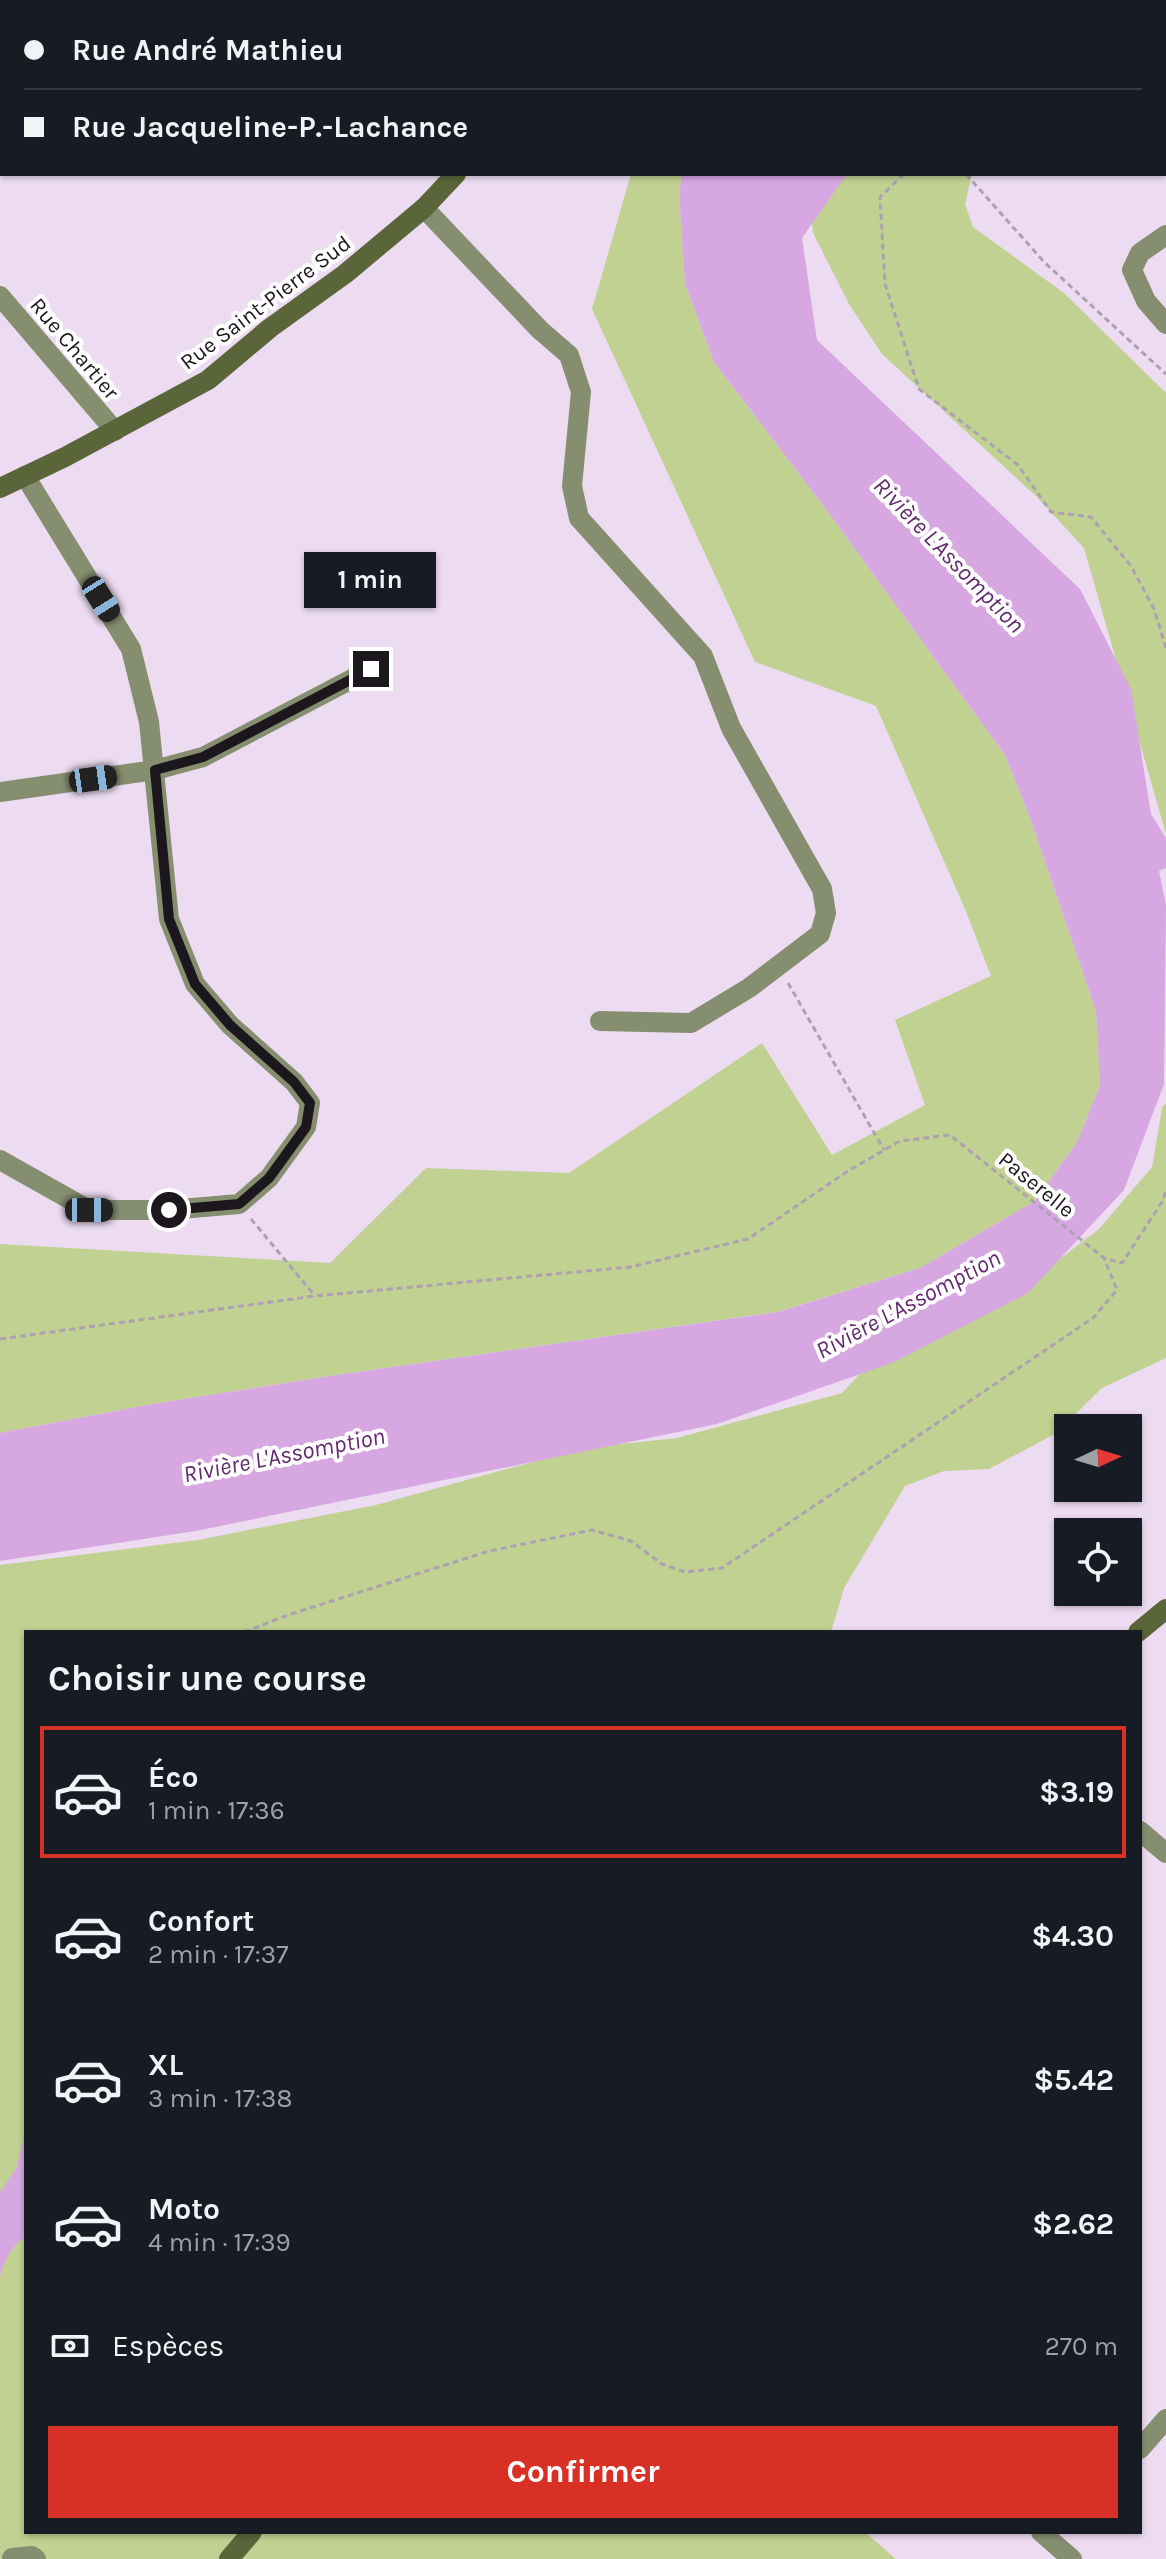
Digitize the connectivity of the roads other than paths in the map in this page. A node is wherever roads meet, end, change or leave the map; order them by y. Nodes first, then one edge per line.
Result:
1 (454, 176) edge
2 (424, 208) junction
3 (1166, 235) edge
4 (0, 296) edge
5 (1166, 324) edge
6 (115, 431) junction
7 (25, 476) junction
8 (0, 488) edge
9 (371, 669) dead end
10 (155, 770) junction
11 (0, 792) edge
12 (600, 1021) dead end
13 (0, 1160) edge
14 (1166, 1609) edge
15 (1140, 1630) edge
16 (1142, 1833) edge
17 (1166, 1853) edge
18 (1166, 2419) edge
19 (1142, 2447) edge
20 (250, 2534) edge
21 (12, 2558) edge
22 (36, 2559) edge
23 (229, 2559) edge

1 - 2 street, Rue Saint-Pierre Sud
2 - 6 street, Rue Saint-Pierre Sud
2 - 12 street
3 - 5 street
4 - 6 street, Rue Chartier
6 - 7 street, Rue Saint-Pierre Sud
7 - 8 street, Rue Saint-Pierre Sud
7 - 10 street
9 - 10 street
10 - 11 street
10 - 13 street
14 - 15 street
16 - 17 street
18 - 19 street
20 - 23 street
21 - 22 street

